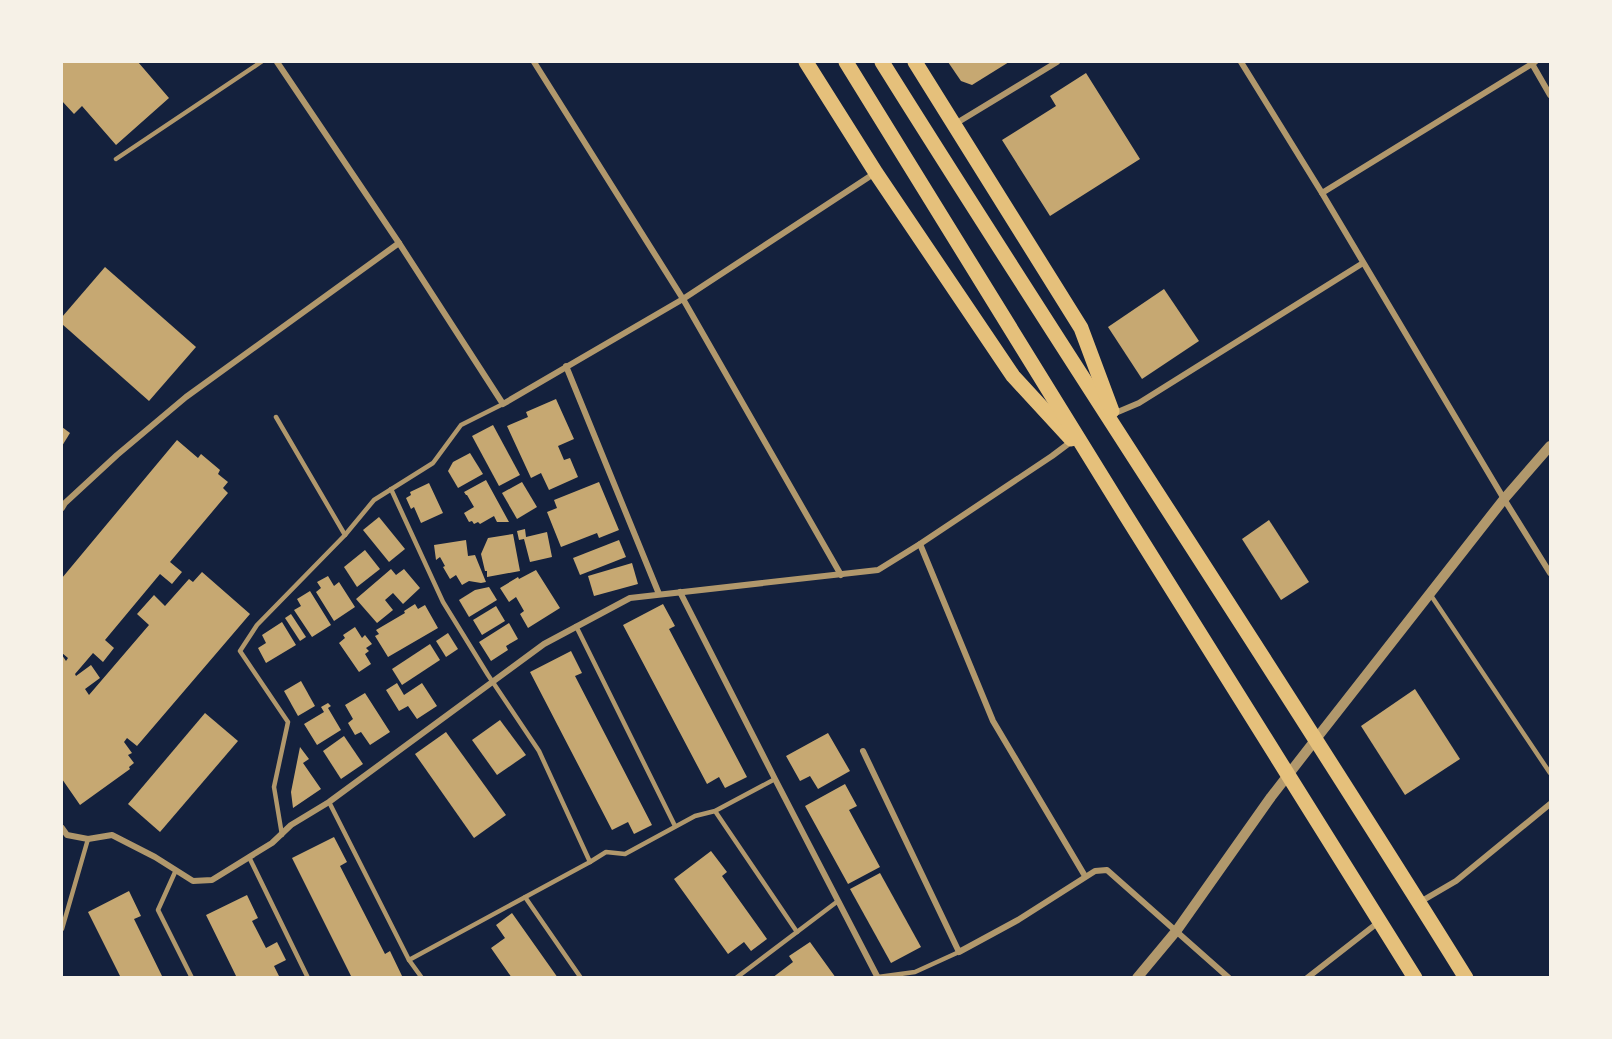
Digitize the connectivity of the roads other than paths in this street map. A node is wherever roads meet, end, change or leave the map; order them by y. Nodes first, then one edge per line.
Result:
1 (261, 62) edge
2 (277, 62) edge
3 (534, 62) edge
4 (806, 62) edge
5 (846, 62) edge
6 (882, 62) edge
7 (915, 62) edge
8 (1057, 62) edge
9 (1241, 62) edge
10 (1533, 62) edge
11 (1551, 95) edge
12 (954, 124) junction
13 (116, 159) dead end
14 (876, 173) junction
15 (1322, 193) junction
16 (399, 243) junction
17 (1363, 263) junction
18 (683, 299) junction
19 (566, 366) junction
20 (503, 404) junction
21 (1113, 414) junction
22 (276, 417) dead end
23 (1072, 440) junction
24 (1123, 440) junction
25 (1551, 446) edge
26 (1094, 463) junction
27 (391, 489) junction
28 (1504, 499) junction
29 (62, 508) edge
30 (345, 535) junction
31 (920, 544) junction
32 (1551, 573) edge
33 (840, 575) junction
34 (680, 592) junction
35 (659, 594) junction
36 (1430, 594) junction
37 (576, 626) junction
38 (493, 683) junction
39 (1316, 739) junction
40 (863, 752) dead end
41 (1551, 773) edge
42 (1289, 775) junction
43 (775, 779) junction
44 (329, 802) junction
45 (1551, 804) edge
46 (715, 812) junction
47 (675, 826) junction
48 (62, 828) edge
49 (282, 835) junction
50 (88, 839) junction
51 (249, 857) junction
52 (590, 862) junction
53 (176, 870) junction
54 (1085, 876) junction
55 (525, 897) junction
56 (838, 901) junction
57 (1420, 903) junction
58 (1380, 921) junction
59 (62, 929) edge
60 (1177, 930) junction
61 (796, 932) junction
62 (959, 952) junction
63 (409, 960) junction
64 (878, 977) edge
65 (192, 978) edge
66 (308, 978) edge
67 (422, 978) edge
68 (581, 978) edge
69 (736, 978) edge
70 (1137, 978) edge
71 (1229, 978) edge
72 (1307, 978) edge
73 (1415, 978) edge
74 (1466, 978) edge

1 - 13 lane
2 - 16 street
3 - 18 street
4 - 14 main road
5 - 26 main road
6 - 24 main road
7 - 12 main road
8 - 12 street
9 - 15 street
10 - 11 street
10 - 15 street
12 - 21 main road
14 - 18 street
14 - 23 main road
15 - 17 street
16 - 20 street
16 - 29 street
17 - 21 street
17 - 28 street
18 - 19 street
18 - 33 street
19 - 20 street
19 - 35 street
20 - 27 lane
21 - 24 main road
22 - 30 lane
23 - 26 main road
23 - 31 street
24 - 39 main road
25 - 28 street
26 - 42 main road
27 - 30 lane
27 - 38 lane
28 - 32 street
28 - 36 street
30 - 49 lane
31 - 33 street
31 - 54 street
33 - 34 street
34 - 35 street
34 - 43 street
35 - 37 street
36 - 39 street
36 - 41 lane
37 - 38 street
37 - 47 lane
38 - 44 street
38 - 52 lane
39 - 42 street
39 - 57 main road
40 - 62 street
42 - 58 main road
42 - 60 street
43 - 46 lane
43 - 56 street
44 - 49 street
44 - 63 lane
45 - 57 street
46 - 47 lane
46 - 61 lane
47 - 52 lane
48 - 50 street
49 - 51 street
50 - 53 street
50 - 59 lane
51 - 53 street
51 - 66 lane
52 - 55 lane
53 - 65 lane
54 - 60 street
54 - 62 street
55 - 63 lane
55 - 68 lane
56 - 61 lane
56 - 64 street
57 - 74 main road
58 - 72 street
58 - 73 main road
60 - 70 street
60 - 71 street
61 - 69 lane
62 - 64 lane
63 - 67 lane

